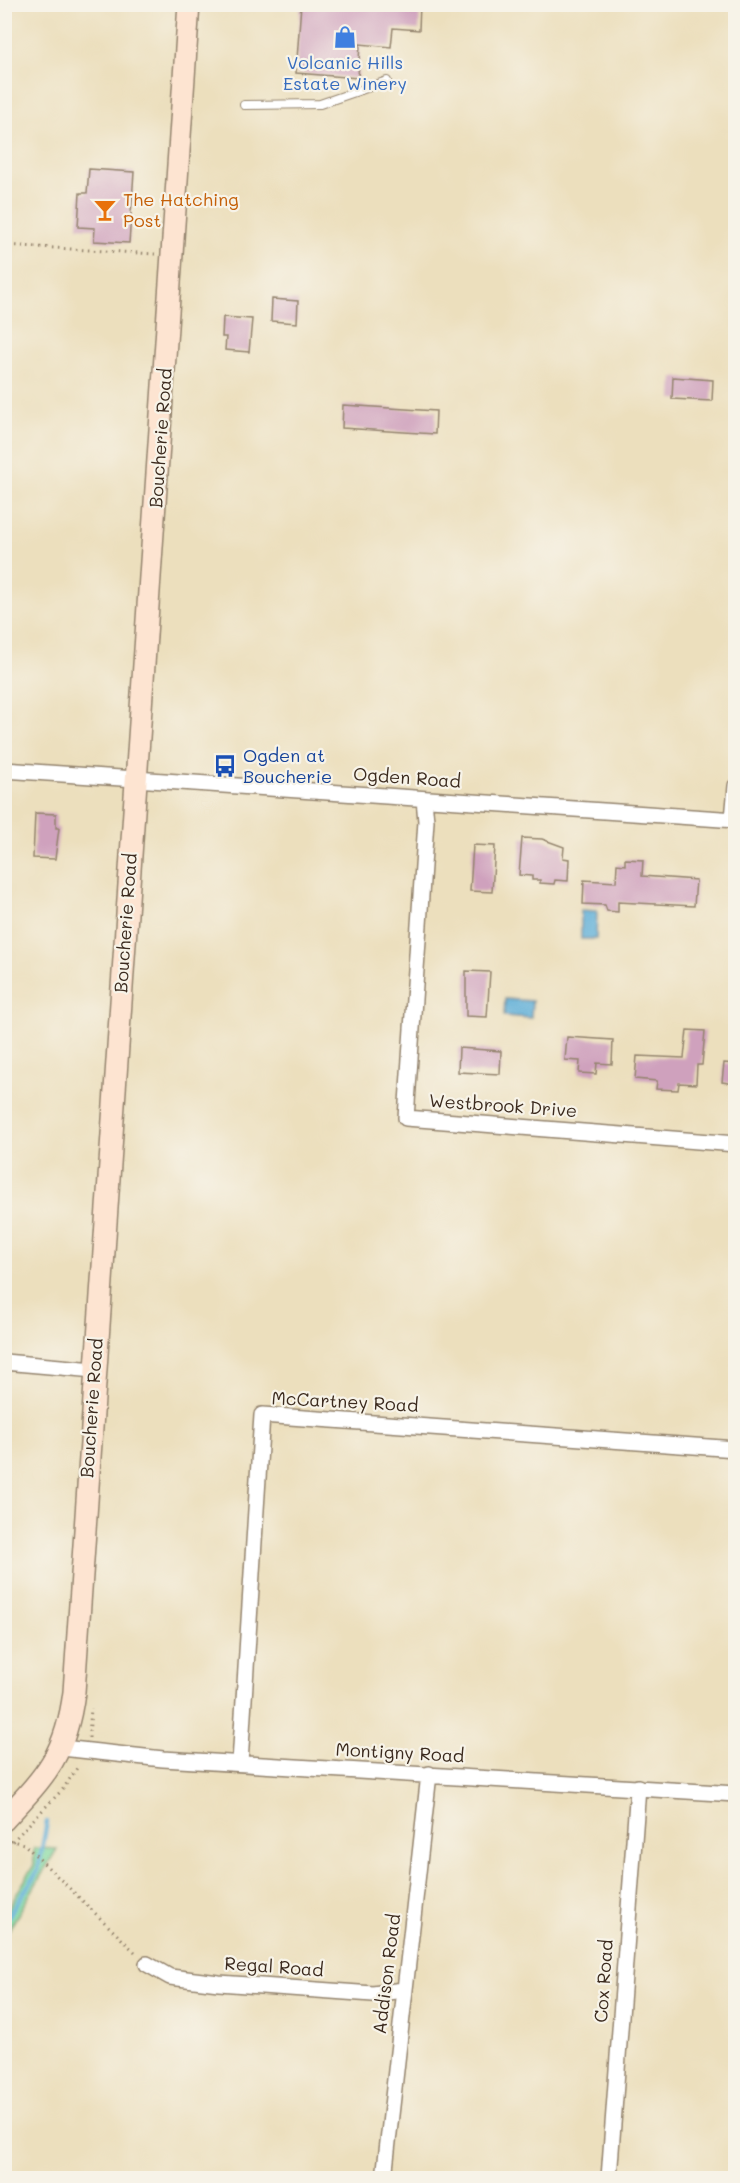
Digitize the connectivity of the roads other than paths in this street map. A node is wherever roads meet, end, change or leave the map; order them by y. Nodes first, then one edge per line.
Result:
1 (189, 4) edge
2 (387, 81) dead end
3 (244, 105) dead end
4 (4, 770) edge
5 (136, 778) junction
6 (735, 786) edge
7 (424, 800) junction
8 (734, 819) edge
9 (735, 1144) edge
10 (4, 1362) edge
11 (95, 1370) junction
12 (735, 1449) edge
13 (62, 1748) junction
14 (240, 1763) junction
15 (429, 1774) junction
16 (638, 1786) junction
17 (735, 1794) edge
18 (4, 1820) edge
19 (147, 1964) road end
20 (403, 1990) junction
21 (384, 2178) edge
22 (609, 2178) edge

1 - 5 main road, Boucherie Road
2 - 3 lane
4 - 5 street, Ogden Road
5 - 7 street, Ogden Road
5 - 11 main road, Boucherie Road
6 - 8 street
7 - 8 street, Ogden Road
7 - 9 street, Westbrook Drive
10 - 11 street
11 - 13 main road, Boucherie Road
12 - 14 street, McCartney Road
13 - 14 street, Montigny Road
13 - 18 main road, Boucherie Road
14 - 15 street, Montigny Road
15 - 16 street, Montigny Road
15 - 20 street, Addison Road
16 - 17 street, Montigny Road
16 - 22 street, Cox Road
19 - 20 street, Regal Road
20 - 21 street, Addison Road

